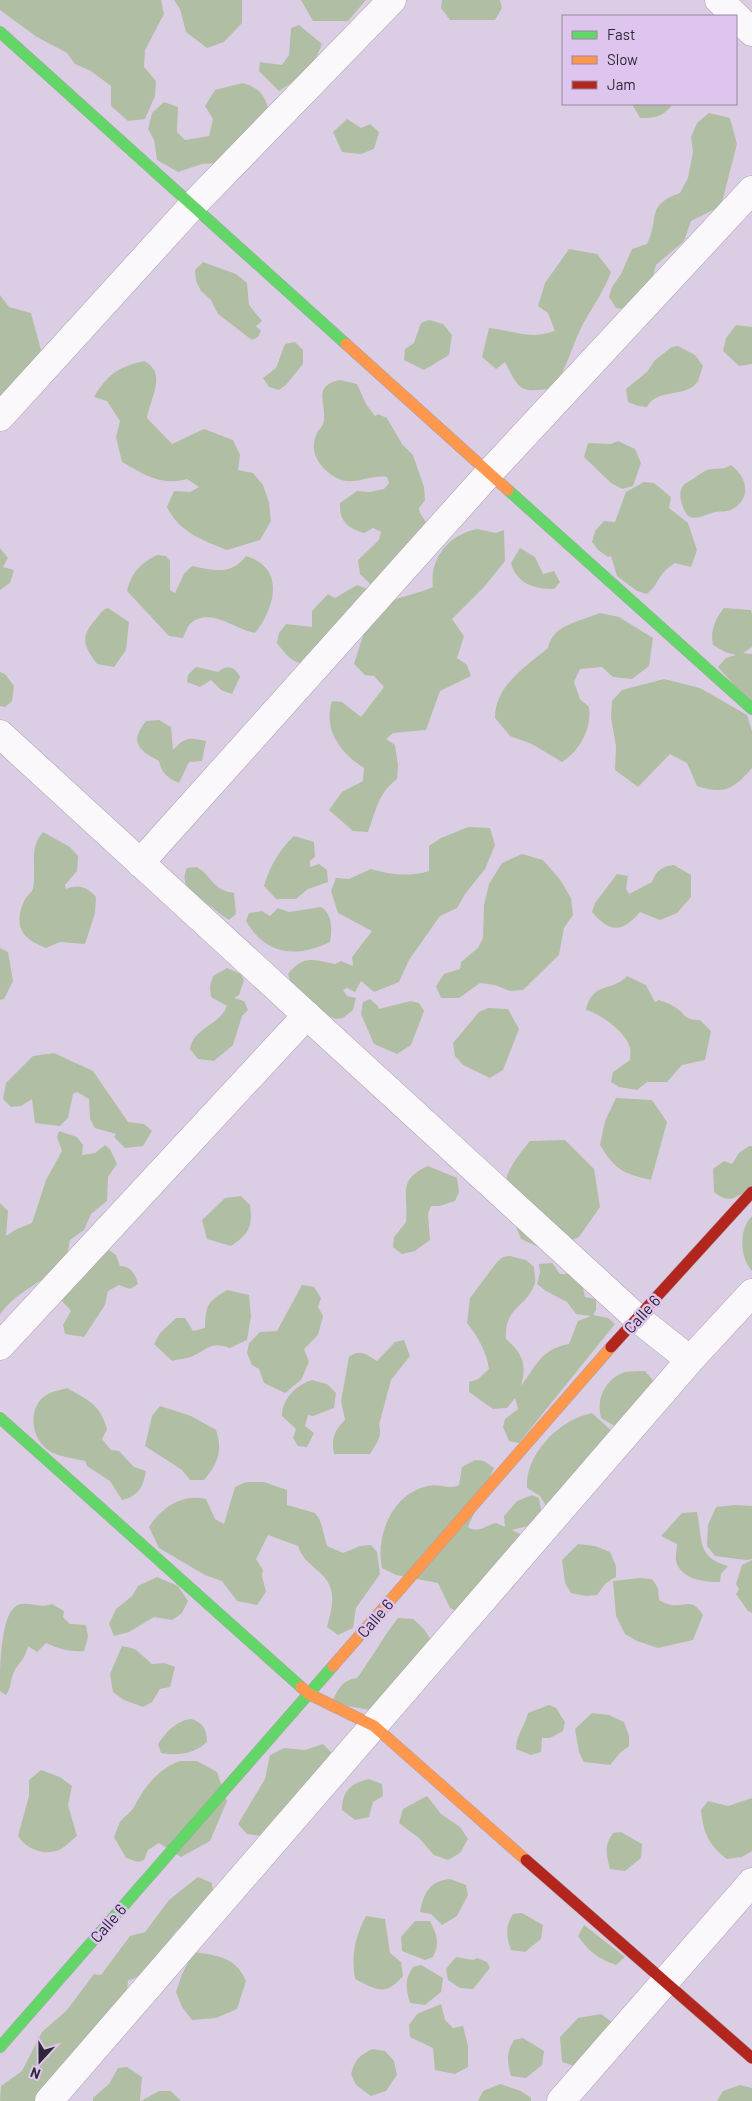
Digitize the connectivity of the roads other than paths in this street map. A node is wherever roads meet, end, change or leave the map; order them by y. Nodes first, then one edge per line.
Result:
1 (392, 0) edge
2 (719, 0) edge
3 (734, 15) edge
4 (737, 17) edge
5 (0, 32) edge
6 (752, 32) edge
7 (752, 190) edge
8 (194, 204) junction
9 (0, 417) edge
10 (490, 472) junction
11 (752, 709) edge
12 (1, 736) edge
13 (140, 863) junction
14 (307, 1015) junction
15 (752, 1192) edge
16 (752, 1293) edge
17 (637, 1318) junction
18 (0, 1346) edge
19 (690, 1360) junction
20 (0, 1418) edge
21 (309, 1694) junction
22 (374, 1726) junction
23 (752, 1882) edge
24 (666, 1981) junction
25 (0, 2047) edge
26 (752, 2058) edge
27 (49, 2101) edge
28 (561, 2101) edge

1 - 8 street
2 - 3 street
4 - 6 street
5 - 8 street
7 - 10 street
8 - 9 street
8 - 10 street
10 - 11 street
10 - 13 street
12 - 13 street
13 - 14 street
14 - 17 street
14 - 18 street
15 - 17 street, Calle 6
16 - 19 street
17 - 19 street
17 - 21 street, Calle 6
19 - 22 street
20 - 21 street
21 - 22 street
21 - 25 street, Calle 6
22 - 24 street
22 - 27 street
23 - 24 street
24 - 26 street
24 - 28 street

